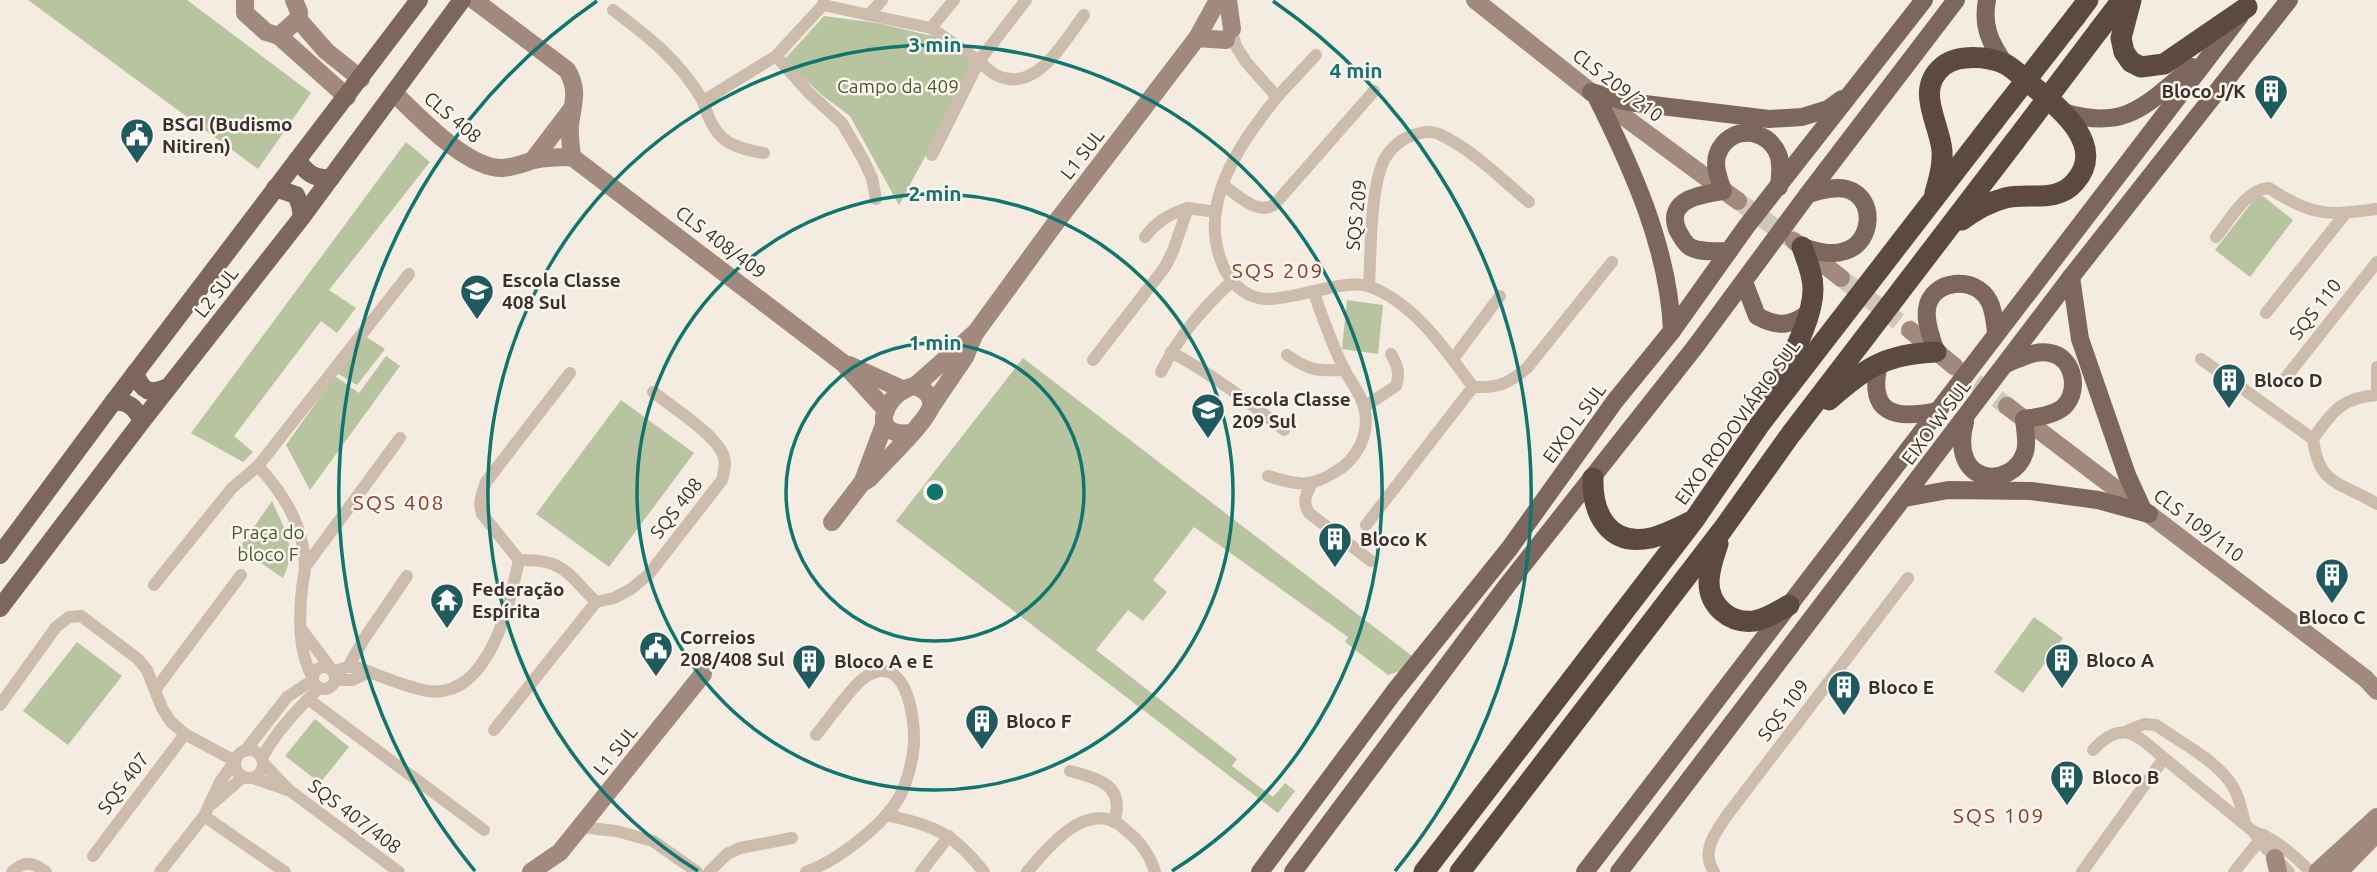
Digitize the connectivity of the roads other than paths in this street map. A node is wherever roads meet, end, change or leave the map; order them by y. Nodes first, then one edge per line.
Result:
1 (419, 0) edge
2 (463, 0) edge
3 (474, 0) edge
4 (882, 0) edge
5 (954, 0) edge
6 (1026, 0) edge
7 (1218, 0) edge
8 (1228, 0) edge
9 (1475, 0) edge
10 (1924, 0) edge
11 (1956, 0) edge
12 (1987, 0) edge
13 (2122, 0) edge
14 (2131, 0) edge
15 (2289, 0) edge
16 (824, 3) edge
17 (241, 4) edge
18 (2250, 4) edge
19 (298, 8) edge
20 (2082, 8) edge
21 (613, 10) dead end
22 (869, 15) junction
23 (1083, 15) dead end
24 (1208, 23) junction
25 (931, 28) junction
26 (279, 36) junction
27 (1197, 38) junction
28 (1231, 38) junction
29 (2213, 50) junction
30 (776, 55) junction
31 (1316, 55) dead end
32 (979, 61) junction
33 (2005, 64) junction
34 (361, 79) junction
35 (1856, 88) junction
36 (1374, 91) dead end
37 (394, 93) junction
38 (1593, 94) junction
39 (347, 97) junction
40 (1277, 97) junction
41 (703, 101) junction
42 (574, 107) junction
43 (2066, 113) junction
44 (764, 153) dead end
45 (932, 155) dead end
46 (572, 157) junction
47 (297, 160) junction
48 (533, 160) junction
49 (331, 178) junction
50 (1223, 185) junction
51 (1779, 187) junction
52 (275, 188) junction
53 (1808, 194) junction
54 (1730, 196) junction
55 (876, 199) dead end
56 (1529, 202) dead end
57 (1932, 203) junction
58 (1188, 208) junction
59 (2377, 209) edge
60 (1216, 212) junction
61 (2345, 214) junction
62 (302, 217) junction
63 (1947, 232) junction
64 (2216, 236) dead end
65 (1145, 237) dead end
66 (1798, 244) junction
67 (1729, 251) junction
68 (1612, 262) dead end
69 (2377, 262) edge
70 (409, 274) dead end
71 (2071, 277) junction
72 (1841, 278) tunnel mouth
73 (1231, 282) junction
74 (1744, 282) junction
75 (1369, 285) junction
76 (1314, 293) junction
77 (1500, 296) dead end
78 (1810, 312) junction
79 (2266, 313) dead end
80 (1910, 330) tunnel mouth
81 (1672, 331) junction
82 (976, 332) junction
83 (1996, 333) junction
84 (1171, 352) junction
85 (1936, 352) junction
86 (1391, 354) dead end
87 (1287, 355) dead end
88 (1452, 359) junction
89 (2201, 359) dead end
90 (1093, 360) dead end
91 (843, 363) junction
92 (2008, 363) junction
93 (1879, 364) junction
94 (1954, 366) tunnel mouth
95 (2377, 367) edge
96 (1345, 370) junction
97 (1161, 372) dead end
98 (135, 373) junction
99 (570, 373) dead end
100 (2283, 381) dead end
101 (168, 387) junction
102 (1473, 387) junction
103 (909, 388) junction
104 (2377, 388) edge
105 (653, 392) dead end
106 (2377, 395) edge
107 (114, 401) junction
108 (2007, 405) tunnel mouth
109 (931, 407) junction
110 (1364, 407) junction
111 (1937, 411) junction
112 (1967, 416) junction
113 (885, 418) junction
114 (2024, 419) junction
115 (142, 421) junction
116 (1760, 424) junction
117 (1284, 430) dead end
118 (911, 433) junction
119 (1791, 434) junction
120 (400, 438) dead end
121 (2313, 439) junction
122 (258, 466) junction
123 (1268, 476) dead end
124 (1593, 478) junction
125 (861, 484) junction
126 (1312, 484) junction
127 (1905, 498) junction
128 (2377, 504) edge
129 (2146, 511) junction
130 (1694, 520) junction
131 (832, 522) dead end
132 (1366, 525) dead end
133 (1723, 529) junction
134 (0, 555) edge
135 (519, 560) junction
136 (1371, 561) dead end
137 (305, 566) junction
138 (241, 575) dead end
139 (407, 576) dead end
140 (1908, 578) dead end
141 (154, 585) dead end
142 (596, 602) junction
143 (1789, 605) junction
144 (0, 608) edge
145 (302, 630) junction
146 (348, 667) junction
147 (333, 673) junction
148 (367, 673) junction
149 (703, 674) dead end
150 (315, 682) junction
151 (2373, 685) edge
152 (155, 690) junction
153 (308, 699) junction
154 (0, 705) edge
155 (274, 713) junction
156 (285, 722) junction
157 (494, 730) dead end
158 (2127, 731) junction
159 (185, 734) junction
160 (816, 735) dead end
161 (2093, 750) dead end
162 (245, 751) junction
163 (2164, 758) junction
164 (262, 760) junction
165 (235, 761) junction
166 (1070, 771) dead end
167 (248, 778) junction
168 (289, 790) junction
169 (206, 811) junction
170 (886, 816) junction
171 (2377, 817) edge
172 (1114, 821) junction
173 (580, 827) junction
174 (484, 830) dead end
175 (2255, 833) junction
176 (2377, 833) edge
177 (949, 836) junction
178 (792, 838) dead end
179 (560, 852) junction
180 (93, 856) dead end
181 (2277, 865) edge
182 (2343, 870) edge
183 (12, 872) edge
184 (46, 872) edge
185 (160, 872) edge
186 (285, 872) edge
187 (399, 872) edge
188 (531, 872) edge
189 (552, 872) edge
190 (697, 872) edge
191 (709, 872) edge
192 (806, 872) edge
193 (921, 872) edge
194 (984, 872) edge
195 (1027, 872) edge
196 (1154, 872) edge
197 (1260, 872) edge
198 (1293, 872) edge
199 (1424, 872) edge
200 (1460, 872) edge
201 (1585, 872) edge
202 (1619, 872) edge
203 (1714, 872) edge
204 (2082, 872) edge
205 (2234, 872) edge
206 (2289, 872) edge
207 (2309, 872) edge
208 (2319, 872) edge

1 - 34 main road, L2 SUL
2 - 37 main road, L2 SUL
3 - 42 street
4 - 22 street
5 - 25 street
6 - 32 street
7 - 24 street, L1 SUL
7 - 28 street
8 - 28 street
9 - 38 street, CLS 209/210
10 - 35 main road, EIXO L SUL
11 - 53 main road
12 - 33 main road
13 - 63 highway, bridge
14 - 18 highway
15 - 71 main road, EIXO W SUL
16 - 22 street
16 - 30 street
17 - 26 street
18 - 29 main road, EIXO W SUL
19 - 26 street
19 - 34 street
20 - 57 highway, EIXO RODOVIÁRIO SUL, bridge
21 - 41 street
22 - 25 street
23 - 32 street
24 - 27 street, L1 SUL
24 - 28 street
25 - 32 street
26 - 39 street
27 - 28 street
27 - 82 street, L1 SUL
28 - 40 street
29 - 43 main road
29 - 83 main road, EIXO W SUL
30 - 41 street
30 - 55 street
31 - 40 street
32 - 45 street
33 - 43 highway
33 - 57 highway
34 - 39 main road, L2 SUL
35 - 38 main road
35 - 51 main road, EIXO L SUL
36 - 50 street
37 - 48 street, CLS 408
37 - 49 main road, L2 SUL
38 - 54 street, CLS 209/210
38 - 81 main road
39 - 47 main road, L2 SUL
40 - 50 street
41 - 44 street
42 - 46 street
42 - 48 street
43 - 63 highway
46 - 48 street, CLS 408
46 - 91 street, CLS 408/409
47 - 49 main road
47 - 52 main road, L2 SUL
49 - 62 main road, L2 SUL
50 - 60 street
51 - 54 main road
51 - 67 main road, EIXO L SUL
52 - 62 main road
52 - 98 main road, L2 SUL
53 - 66 main road
53 - 74 main road
54 - 67 main road
56 - 75 street, SQS 209
57 - 116 highway, EIXO RODOVIÁRIO SUL
58 - 60 street
58 - 65 street
58 - 90 street
59 - 61 street
60 - 73 street
61 - 64 street
61 - 79 street, SQS 110
62 - 101 main road, L2 SUL
63 - 119 highway
66 - 72 street
66 - 78 highway
67 - 81 main road, EIXO L SUL
68 - 102 street
69 - 100 street, SQS 110
70 - 122 street
71 - 92 main road, EIXO W SUL
71 - 129 main road
73 - 76 street
73 - 84 street
74 - 78 main road
74 - 124 main road
75 - 76 street
75 - 88 street
76 - 96 street
77 - 88 street
78 - 116 highway
80 - 85 street
81 - 197 main road, EIXO L SUL
82 - 103 street, L1 SUL
82 - 109 street, L1 SUL
83 - 85 main road
83 - 111 main road, EIXO W SUL
84 - 97 street
84 - 117 street
85 - 93 highway
85 - 94 street
86 - 110 street
87 - 96 street
88 - 102 street
89 - 121 street
91 - 103 street, CLS 408/409
91 - 113 street, CLS 408/409
92 - 112 main road, EIXO W SUL
92 - 114 main road
93 - 111 main road
93 - 119 highway
95 - 104 street
96 - 110 street
98 - 101 main road
98 - 107 main road, L2 SUL
99 - 135 street
101 - 115 main road, L2 SUL
102 - 132 street
103 - 109 street
103 - 113 street, L1 SUL
105 - 142 street, SQS 408
106 - 121 street
107 - 115 main road
107 - 134 main road, L2 SUL
108 - 114 street, CLS 109/110
109 - 118 street, L1 SUL
110 - 126 street
111 - 143 main road, EIXO W SUL
112 - 114 main road
112 - 127 main road, EIXO W SUL
113 - 118 street
113 - 125 street
114 - 129 street, CLS 109/110
115 - 144 main road, L2 SUL
116 - 130 highway, EIXO RODOVIÁRIO SUL
118 - 125 street
119 - 133 highway
120 - 137 street
121 - 128 street
122 - 137 street
122 - 141 street
123 - 126 street
124 - 130 highway
124 - 198 main road
125 - 131 street
126 - 136 street
127 - 129 main road
127 - 202 main road, EIXO W SUL
129 - 151 street, CLS 109/110
130 - 199 highway, EIXO RODOVIÁRIO SUL
133 - 143 highway
133 - 200 highway
135 - 142 street
135 - 148 street
137 - 145 street
138 - 152 street
139 - 146 street
140 - 203 street, SQS 109
142 - 157 street
143 - 201 main road, EIXO W SUL
145 - 147 street
145 - 150 street
146 - 147 street
146 - 148 street
147 - 148 street
147 - 150 street
147 - 150 street
149 - 173 street, L1 SUL
150 - 153 street
150 - 155 street
152 - 154 street
152 - 159 street
153 - 156 street
153 - 174 street
155 - 156 street
155 - 162 street
156 - 164 street
158 - 161 street
158 - 163 street
158 - 175 street
159 - 165 street
159 - 180 street, SQS 407
160 - 170 street
162 - 164 street
162 - 165 street
163 - 175 street
163 - 204 street
164 - 167 street
164 - 168 street, SQS 407/408
165 - 167 street
165 - 169 street
166 - 172 street
167 - 168 street, SQS 407/408
167 - 169 street
168 - 187 street, SQS 407/408
169 - 185 street
169 - 186 street
170 - 177 street
170 - 192 street
171 - 208 street
172 - 195 street
172 - 196 street
173 - 179 street, L1 SUL
173 - 190 street
175 - 181 street
175 - 205 street
175 - 207 street
176 - 182 street
177 - 193 street
177 - 194 street
178 - 191 street
179 - 188 street, L1 SUL
179 - 189 street, L1 SUL
181 - 206 street
183 - 184 street
207 - 208 street

